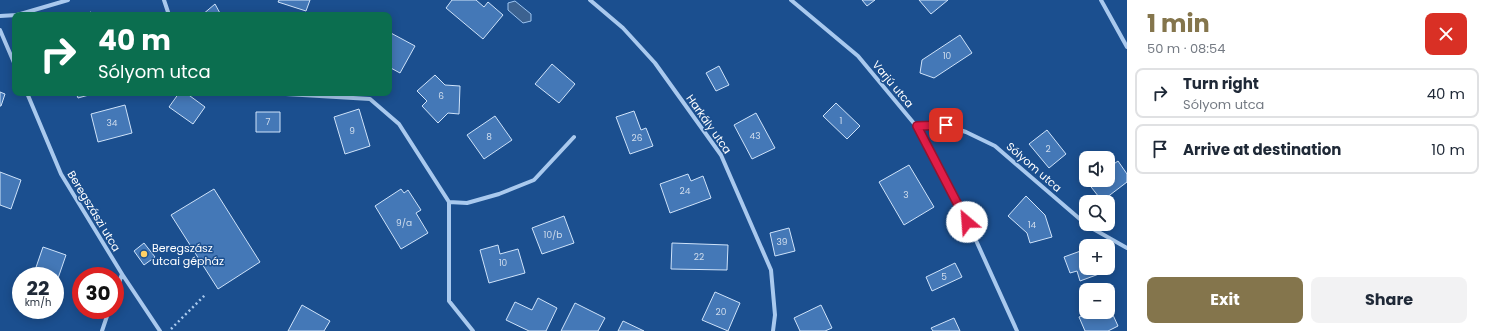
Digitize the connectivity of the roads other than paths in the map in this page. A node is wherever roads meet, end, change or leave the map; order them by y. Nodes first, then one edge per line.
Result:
1 (68, 0) edge
2 (164, 0) edge
3 (590, 0) edge
4 (791, 0) edge
5 (1101, 0) edge
6 (24, 12) edge
7 (168, 12) edge
8 (12, 15) edge
9 (0, 16) edge
10 (0, 30) edge
11 (1127, 47) edge
12 (12, 58) edge
13 (28, 96) edge
14 (319, 96) edge
15 (917, 126) junction
16 (574, 137) dead end
17 (449, 202) junction
18 (1127, 248) edge
19 (118, 267) edge
20 (124, 277) edge
21 (106, 319) edge
22 (102, 331) edge
23 (160, 331) edge
24 (473, 331) edge
25 (774, 331) edge
26 (1017, 331) edge

1 - 6 street
2 - 7 street
3 - 25 street, Harkály utca
4 - 15 street, Varjú utca
5 - 11 street
8 - 9 street
10 - 12 street
13 - 19 street, Beregszászi utca
14 - 17 street
15 - 18 street, Sólyom utca
15 - 26 street, Varjú utca
16 - 17 street
17 - 24 street
20 - 23 street, Beregszászi utca
21 - 22 street

